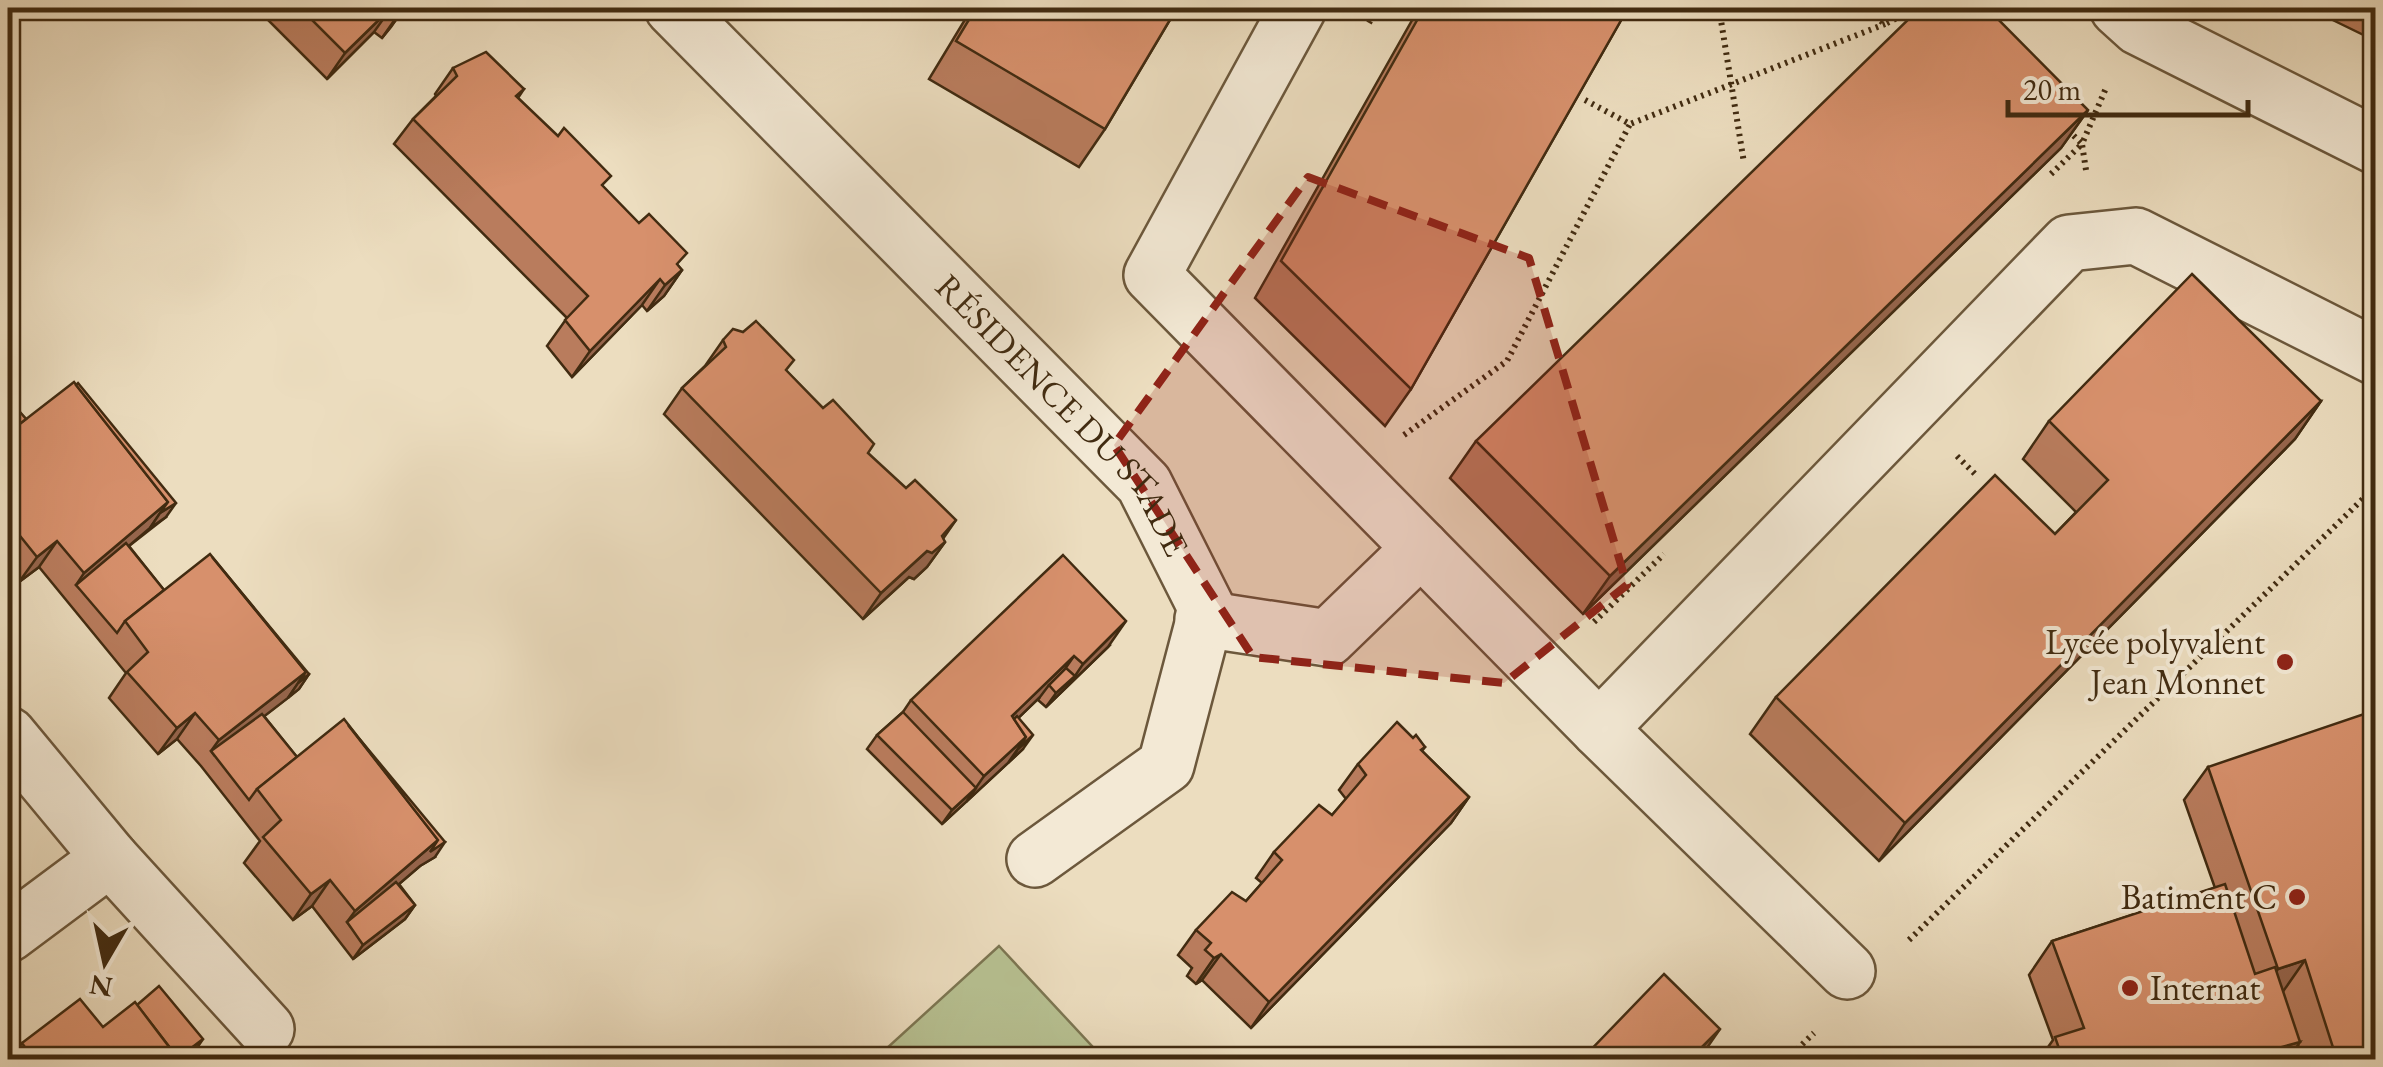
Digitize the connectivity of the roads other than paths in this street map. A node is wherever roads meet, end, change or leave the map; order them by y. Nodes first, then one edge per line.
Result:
1 (673, 8) edge
2 (1298, 8) edge
3 (2128, 17) edge
4 (2376, 146) edge
5 (2376, 357) edge
6 (1421, 548) junction
7 (1203, 619) junction
8 (1600, 729) junction
9 (8, 735) edge
10 (110, 858) junction
11 (1035, 859) dead end
12 (8, 934) edge
13 (1847, 971) dead end
14 (266, 1029) dead end

1 - 7 street, RÉSIDENCE DU STADE
2 - 6 street
3 - 4 street
5 - 8 street
6 - 7 street
6 - 8 street
7 - 11 street
8 - 13 street
9 - 10 street
10 - 12 street
10 - 14 street

